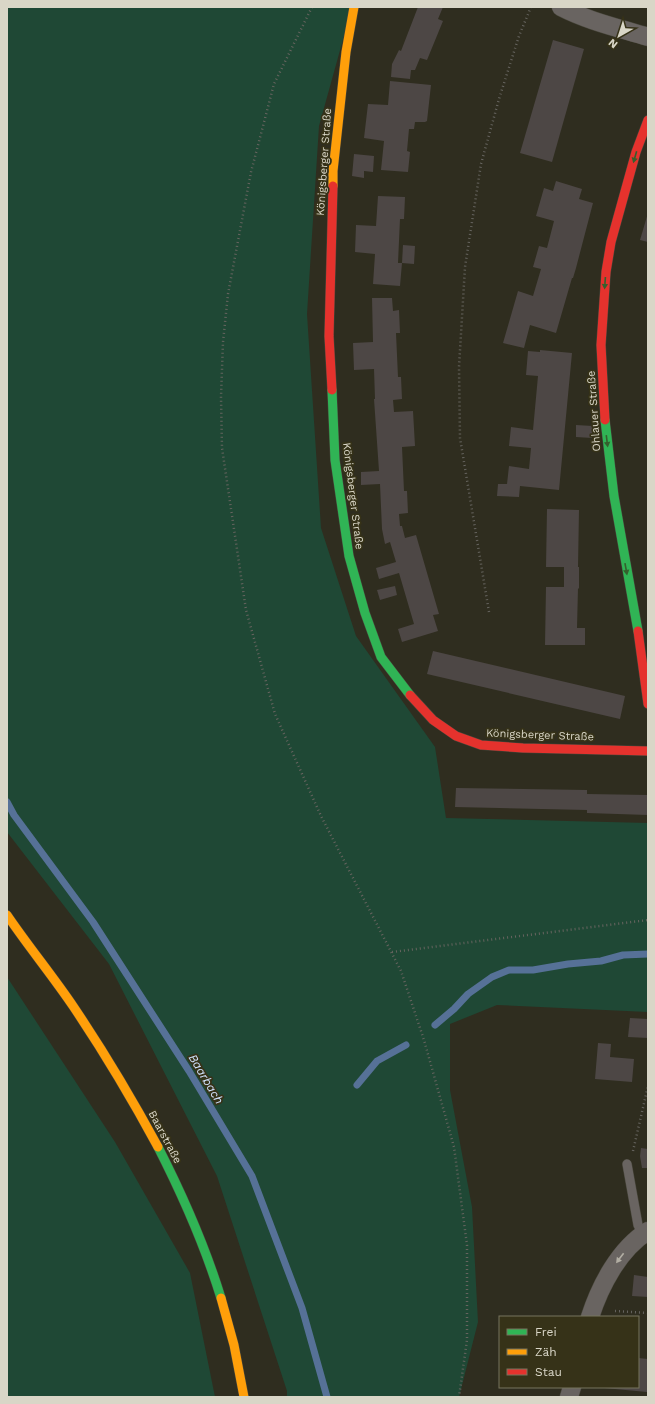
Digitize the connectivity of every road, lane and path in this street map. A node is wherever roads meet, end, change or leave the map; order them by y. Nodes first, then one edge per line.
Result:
1 (312, 7) edge
2 (354, 7) edge
3 (531, 7) edge
4 (561, 7) edge
5 (648, 37) edge
6 (648, 120) edge
7 (488, 612) dead end
8 (648, 704) edge
9 (648, 751) edge
10 (7, 915) edge
11 (648, 920) edge
12 (392, 952) junction
13 (648, 1086) edge
14 (627, 1164) joint
15 (646, 1233) edge
16 (614, 1311) dead end
17 (648, 1313) edge
18 (590, 1316) edge
19 (244, 1397) edge
20 (459, 1397) edge

1 - 12 path
2 - 9 street, Königsberger Straße
3 - 7 path
4 - 5 street
6 -> 8 street, Ohlauer Straße
10 - 19 street, Baarstraße
11 - 12 path
12 - 20 path
13 - 14 path
14 - 15 lane
15 -> 18 street
16 - 17 path

